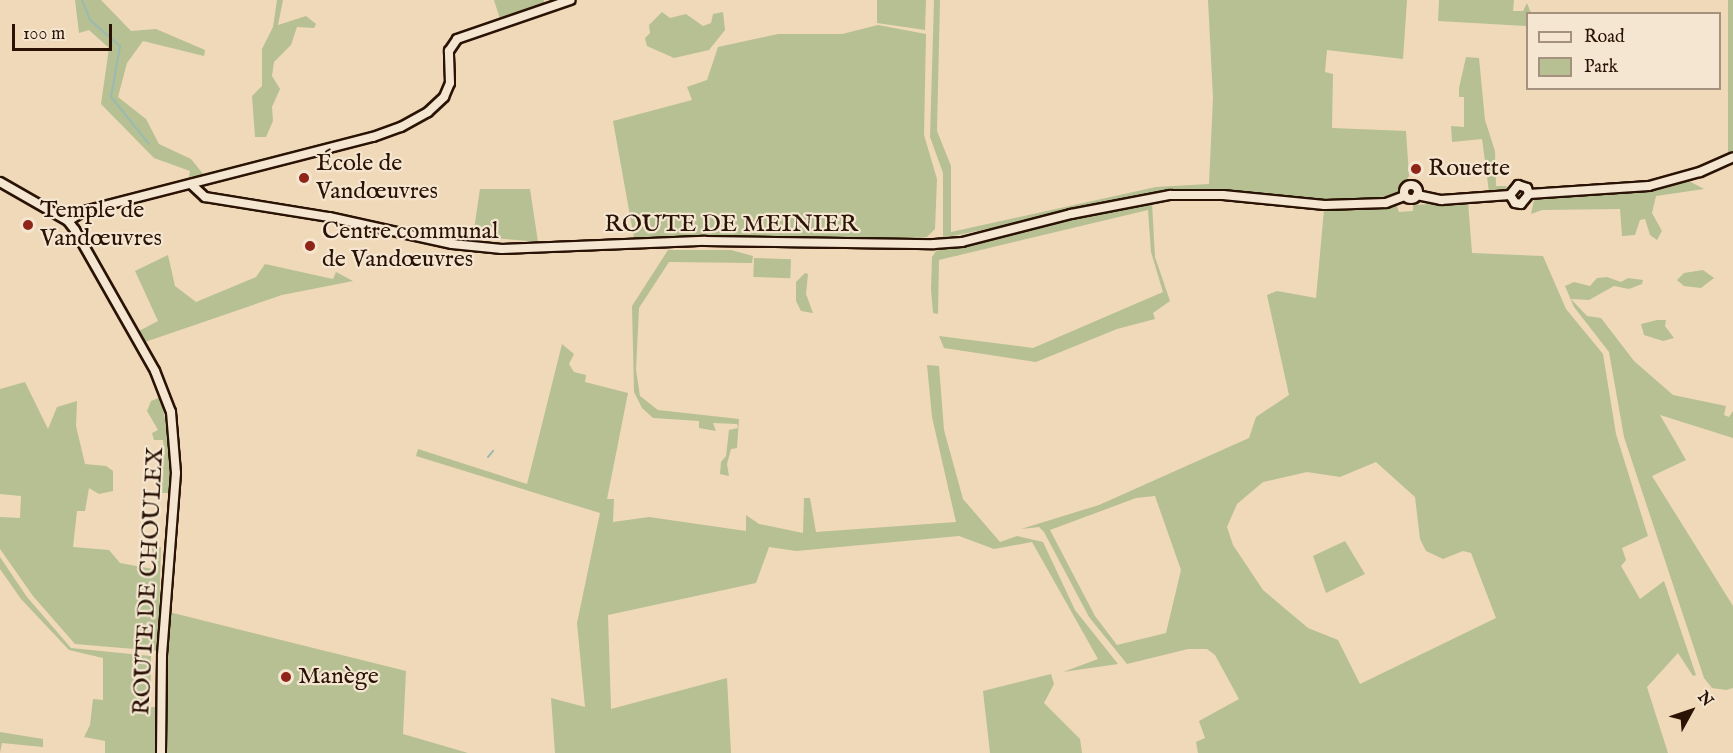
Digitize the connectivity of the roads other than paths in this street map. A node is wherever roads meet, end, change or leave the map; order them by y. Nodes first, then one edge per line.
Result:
1 (570, 0) edge
2 (1733, 157) edge
3 (0, 182) edge
4 (191, 184) junction
5 (68, 221) junction
6 (161, 753) edge

1 - 4 street
2 - 4 street, ROUTE DE MEINIER
3 - 5 street
4 - 5 street
5 - 6 street, ROUTE DE CHOULEX

